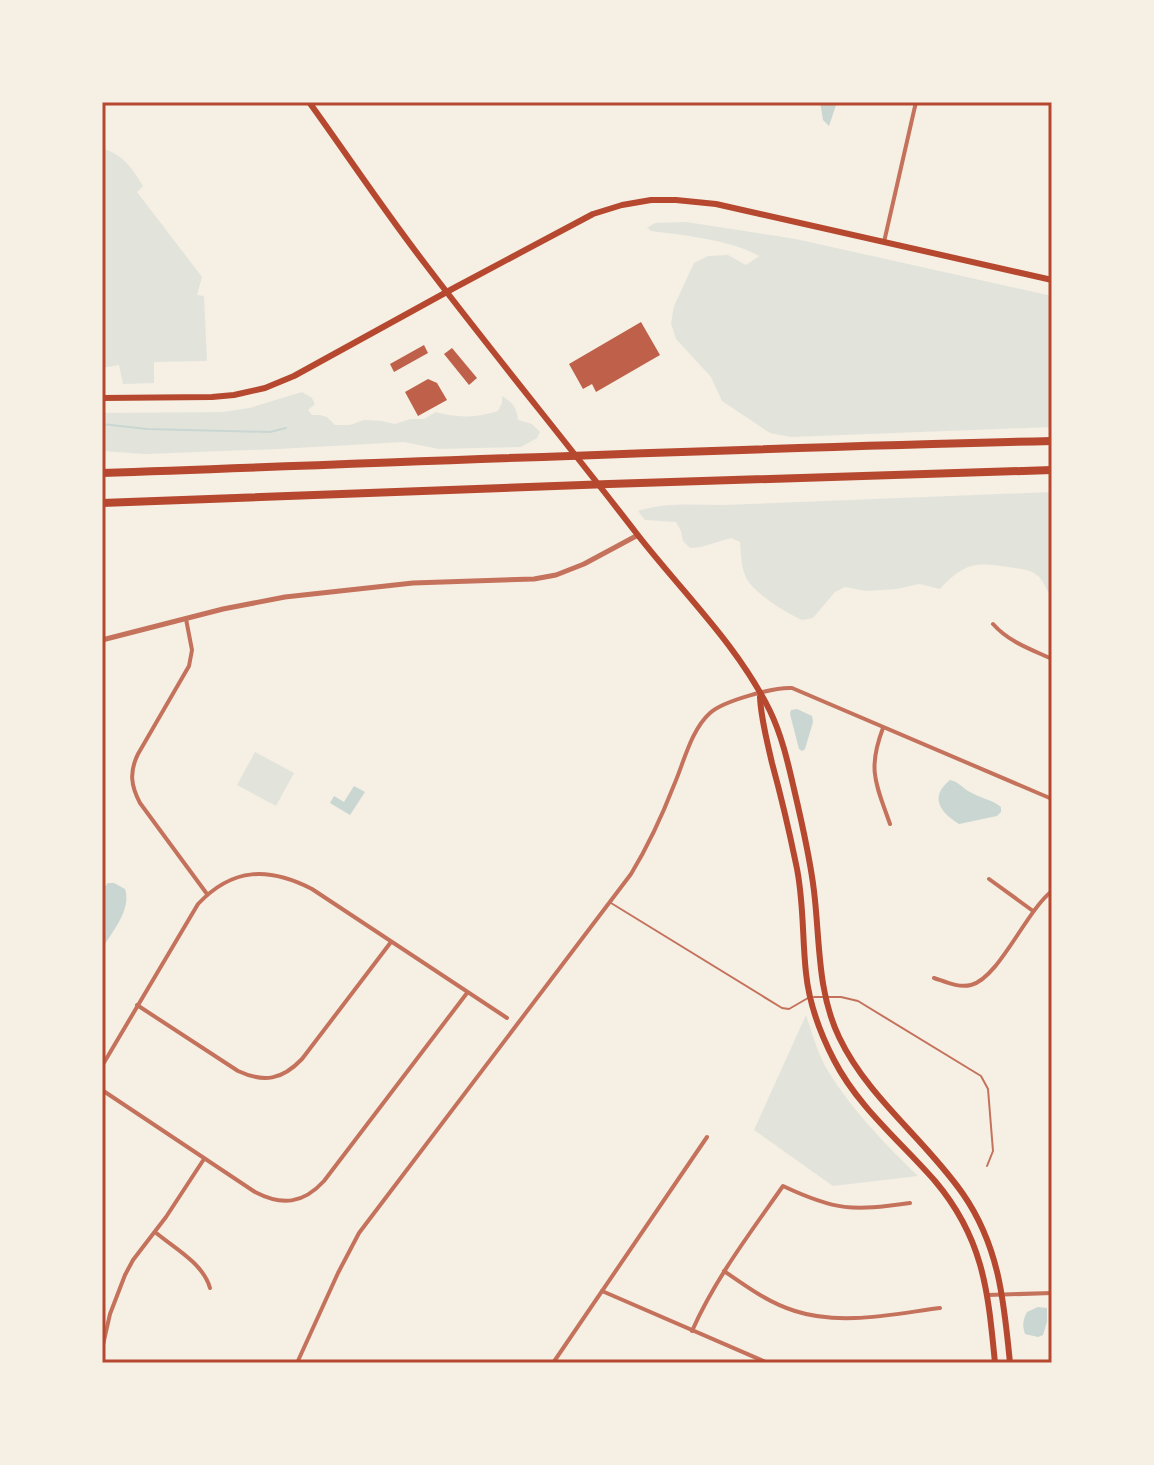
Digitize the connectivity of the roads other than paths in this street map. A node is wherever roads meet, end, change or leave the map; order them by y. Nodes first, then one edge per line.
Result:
1 (309, 102) edge
2 (916, 102) edge
3 (884, 242) junction
4 (1052, 280) edge
5 (447, 291) junction
6 (102, 398) edge
7 (1052, 441) edge
8 (1052, 470) edge
9 (102, 473) edge
10 (102, 503) edge
11 (638, 535) junction
12 (186, 619) junction
13 (993, 624) dead end
14 (102, 640) edge
15 (1052, 659) edge
16 (760, 693) junction
17 (883, 728) junction
18 (1052, 799) edge
19 (890, 824) dead end
20 (989, 879) dead end
21 (1052, 891) edge
22 (207, 894) junction
23 (610, 903) junction
24 (1033, 911) junction
25 (391, 942) junction
26 (934, 978) dead end
27 (467, 993) junction
28 (826, 997) junction
29 (807, 998) junction
30 (137, 1005) junction
31 (507, 1018) dead end
32 (102, 1066) edge
33 (102, 1090) edge
34 (707, 1137) dead end
35 (204, 1159) junction
36 (987, 1166) dead end
37 (910, 1203) dead end
38 (155, 1232) junction
39 (724, 1271) junction
40 (210, 1288) dead end
41 (602, 1291) junction
42 (1052, 1293) edge
43 (988, 1295) junction
44 (1003, 1295) junction
45 (940, 1308) dead end
46 (692, 1331) junction
47 (102, 1349) edge
48 (297, 1363) edge
49 (553, 1363) edge
50 (768, 1363) edge
51 (995, 1363) edge
52 (1010, 1363) edge

1 - 5 main road
2 - 3 street
3 - 4 main road
3 - 5 main road
5 - 6 main road
5 - 11 main road
7 - 9 highway
8 - 10 highway
11 - 12 street
11 - 16 main road
12 - 14 street
12 - 22 street
13 - 15 street
16 - 17 street
16 - 23 street
16 - 28 main road
16 - 29 main road
17 - 18 street
17 - 19 street
20 - 24 street
21 - 24 street
22 - 25 street
22 - 30 street
23 - 29 lane
23 - 48 street
24 - 26 street
25 - 27 street
25 - 30 street
27 - 31 street
27 - 35 street
28 - 29 lane
28 - 36 lane
28 - 44 main road
29 - 43 main road
30 - 32 street
33 - 35 street
34 - 41 street
35 - 38 street
37 - 39 street
38 - 40 street
38 - 47 street
39 - 45 street
39 - 46 street
41 - 46 street
41 - 49 street
42 - 44 street
43 - 44 street
43 - 51 main road
44 - 52 main road
46 - 50 street

